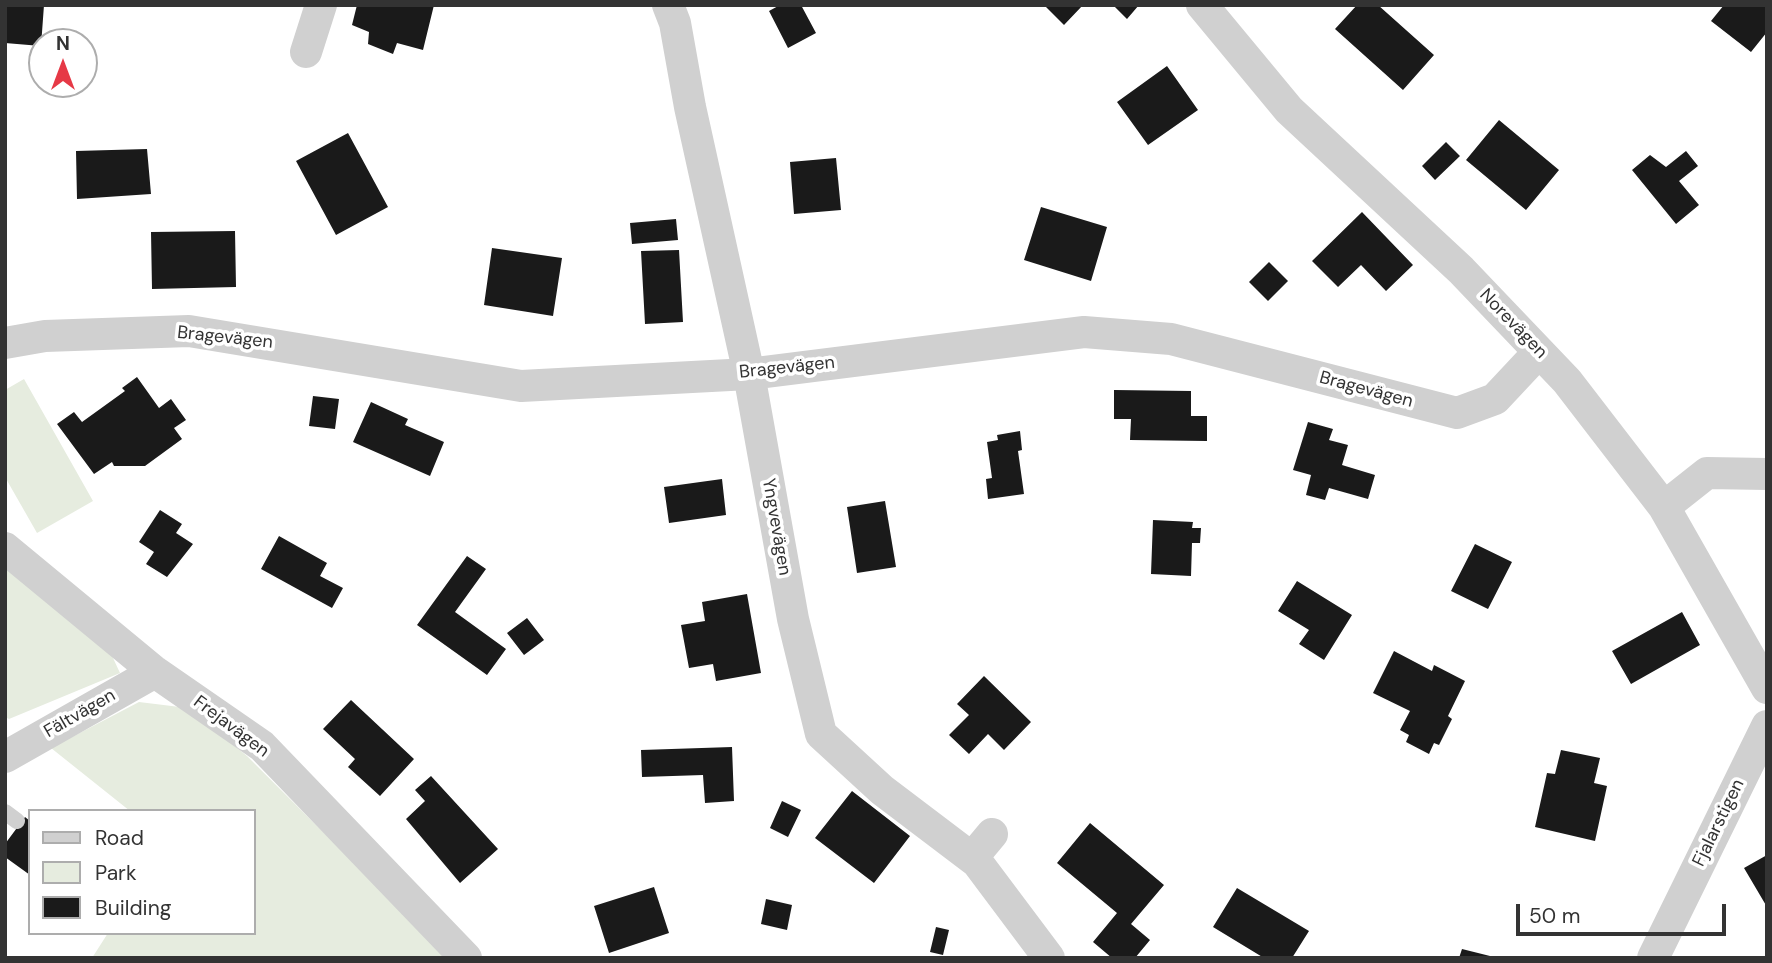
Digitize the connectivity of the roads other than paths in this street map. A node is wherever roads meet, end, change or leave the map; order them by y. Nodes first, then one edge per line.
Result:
1 (321, 5) edge
2 (668, 5) edge
3 (1202, 5) edge
4 (306, 52) dead end
5 (5, 342) edge
6 (1539, 352) junction
7 (749, 374) junction
8 (1767, 474) edge
9 (1664, 507) junction
10 (5, 548) edge
11 (155, 672) junction
12 (1767, 688) edge
13 (1767, 726) edge
14 (5, 757) edge
15 (992, 834) dead end
16 (972, 858) junction
17 (466, 958) edge
18 (1049, 958) edge
19 (1653, 958) edge

1 - 4 street
2 - 7 street, Yngvevägen
3 - 6 street, Norevägen
5 - 7 street, Bragevägen
6 - 7 street, Bragevägen
6 - 9 street, Norevägen
7 - 16 street, Yngvevägen
8 - 9 street
9 - 12 street, Norevägen
10 - 11 street, Frejavägen
11 - 14 street, Fältvägen
11 - 17 street, Frejavägen
13 - 19 street, Fjalarstigen
15 - 16 street
16 - 18 street, Yngvevägen

